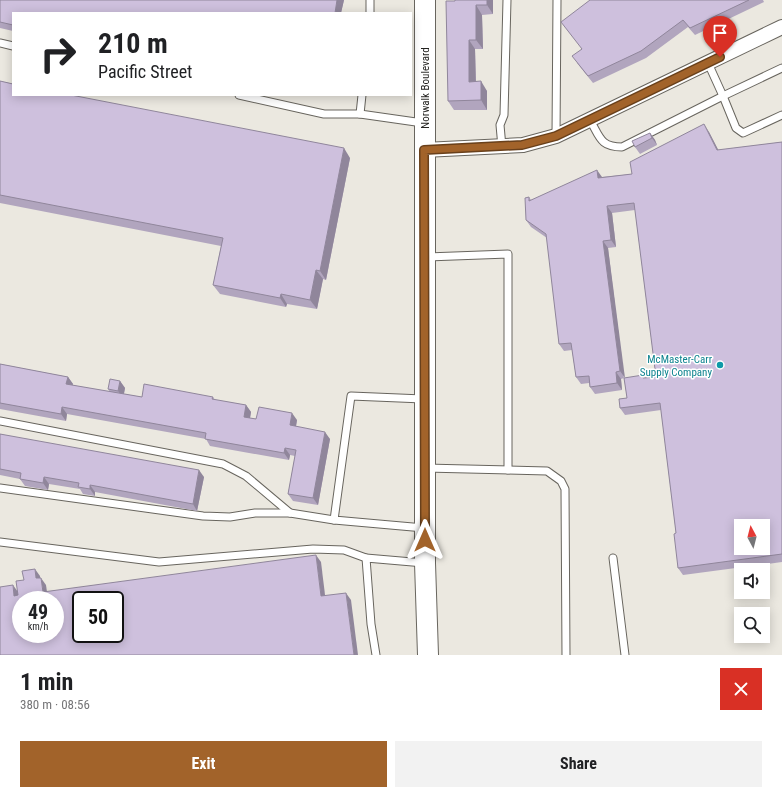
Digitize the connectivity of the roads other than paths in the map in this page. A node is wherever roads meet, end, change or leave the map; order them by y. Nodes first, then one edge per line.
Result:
1 (370, 0) edge
2 (425, 0) edge
3 (507, 0) edge
4 (557, 0) edge
5 (370, 12) edge
6 (782, 27) edge
7 (0, 43) edge
8 (12, 46) edge
9 (708, 63) junction
10 (782, 68) edge
11 (243, 96) edge
12 (362, 96) edge
13 (723, 96) junction
14 (360, 114) junction
15 (782, 115) edge
16 (590, 120) junction
17 (425, 123) junction
18 (556, 136) junction
19 (502, 147) junction
20 (424, 150) junction
21 (425, 257) junction
22 (425, 399) junction
23 (0, 421) edge
24 (425, 468) junction
25 (508, 470) junction
26 (0, 488) edge
27 (290, 513) junction
28 (334, 520) junction
29 (425, 528) junction
30 (0, 542) edge
31 (366, 558) junction
32 (613, 558) dead end
33 (425, 563) junction
34 (376, 655) edge
35 (428, 655) edge
36 (566, 655) edge
37 (625, 655) edge

1 - 5 lane
2 - 17 main road, Norwalk Boulevard
3 - 19 lane
4 - 18 lane
6 - 9 street
7 - 8 lane
9 - 13 lane
9 - 16 street
10 - 13 lane
11 - 14 lane
12 - 14 lane
13 - 15 lane
13 - 16 lane
14 - 17 lane
16 - 18 street
17 - 20 main road, Norwalk Boulevard
18 - 19 street
19 - 20 street
20 - 21 main road, Norwalk Boulevard
21 - 22 main road, Norwalk Boulevard
21 - 25 lane
22 - 24 main road, Norwalk Boulevard
22 - 28 lane
23 - 27 lane
24 - 25 lane
24 - 29 main road, Norwalk Boulevard
25 - 36 lane
26 - 27 lane
27 - 28 lane
28 - 29 lane
29 - 33 main road, Norwalk Boulevard
30 - 31 lane
31 - 33 lane
31 - 34 lane
32 - 37 lane
33 - 35 main road, Norwalk Boulevard

